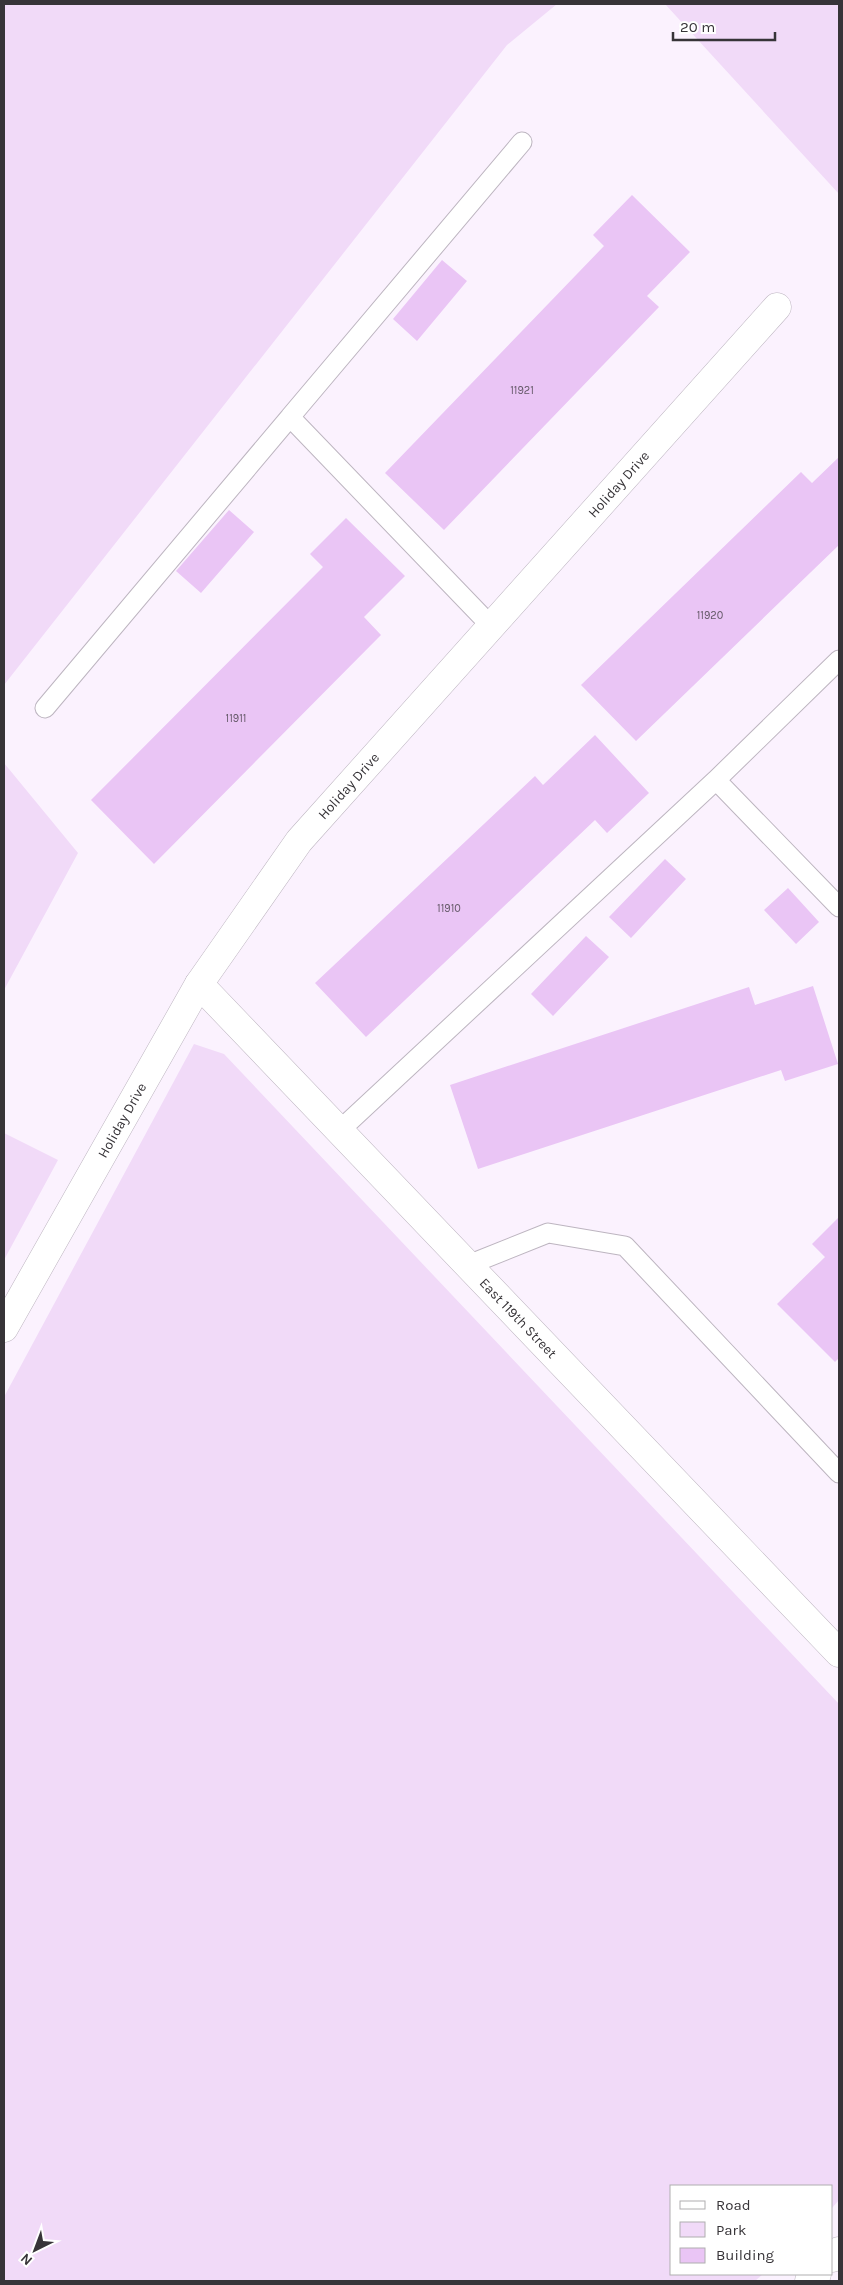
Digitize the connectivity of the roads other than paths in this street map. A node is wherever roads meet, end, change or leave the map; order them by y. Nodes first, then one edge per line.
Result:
1 (522, 142) dead end
2 (777, 307) dead end
3 (290, 417) junction
4 (491, 626) junction
5 (839, 660) edge
6 (45, 708) dead end
7 (716, 780) junction
8 (839, 908) edge
9 (199, 984) junction
10 (339, 1131) junction
11 (468, 1265) junction
12 (4, 1328) edge
13 (839, 1473) edge
14 (839, 1653) edge

1 - 3 lane
2 - 4 street, Holiday Drive
3 - 4 lane
3 - 6 lane
4 - 9 street, Holiday Drive
5 - 7 lane
7 - 8 lane
7 - 10 lane
9 - 10 street, East 119th Street
9 - 12 street, Holiday Drive
10 - 11 street, East 119th Street
11 - 13 lane
11 - 14 street, East 119th Street

